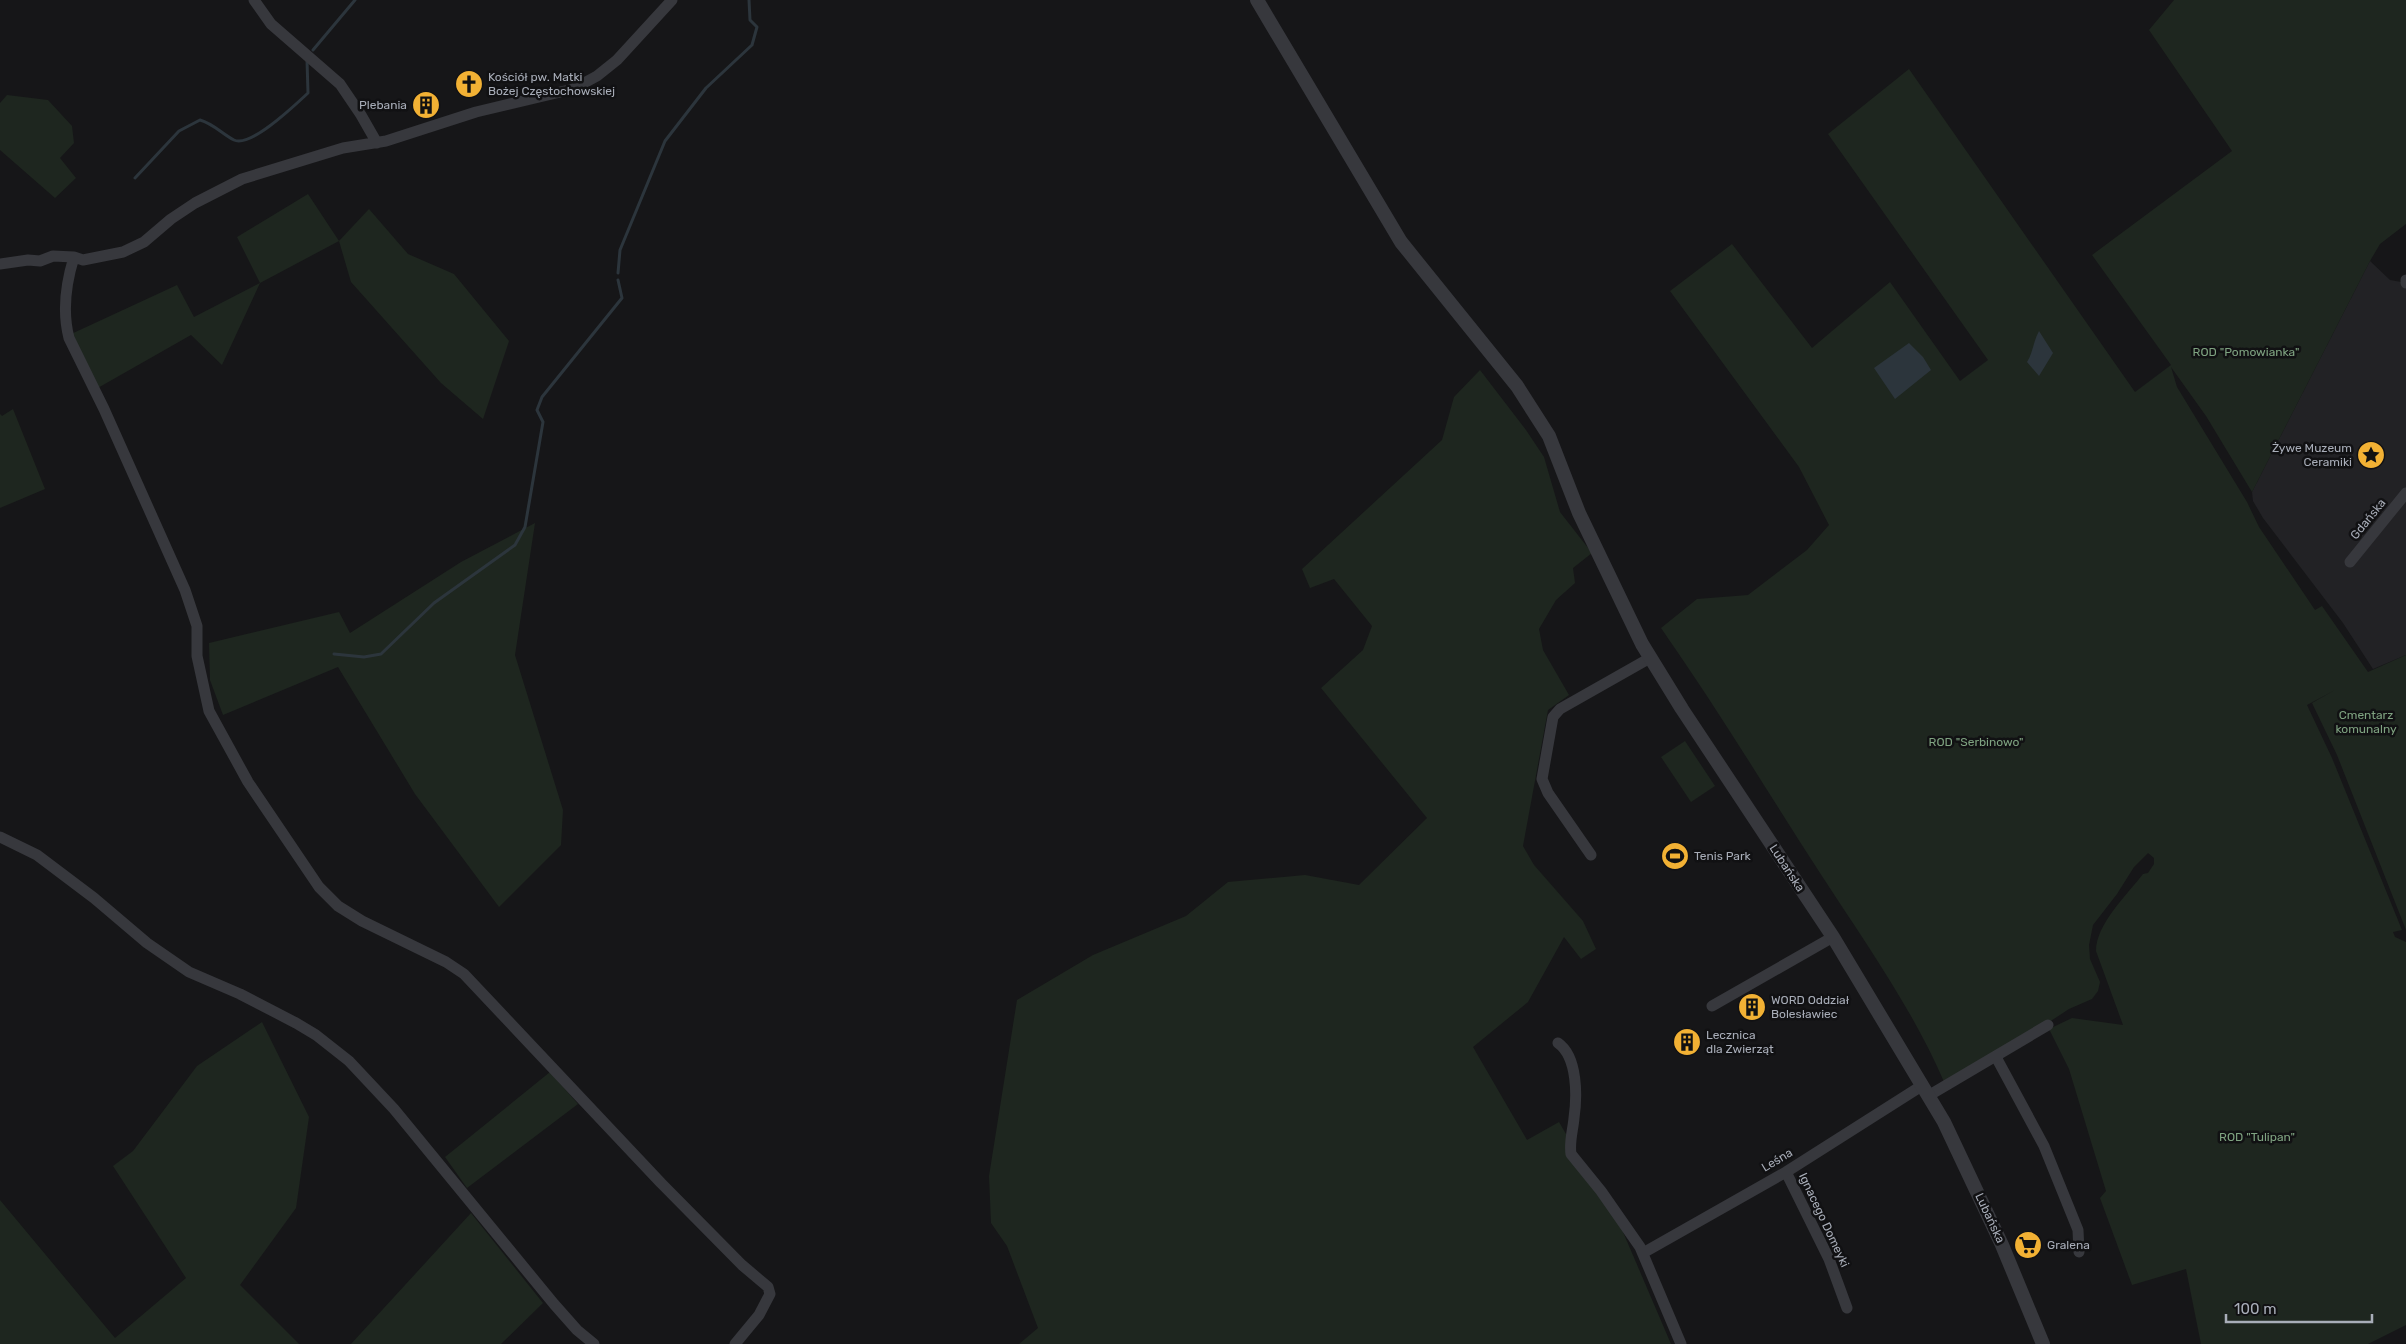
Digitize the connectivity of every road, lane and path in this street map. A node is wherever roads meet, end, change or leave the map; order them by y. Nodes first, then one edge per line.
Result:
1 (254, 0) edge
2 (672, 0) edge
3 (1257, 0) edge
4 (377, 143) junction
5 (74, 257) junction
6 (0, 264) edge
7 (2406, 493) edge
8 (2350, 562) dead end
9 (1650, 658) junction
10 (0, 837) edge
11 (1591, 854) dead end
12 (1833, 936) junction
13 (1712, 1006) dead end
14 (2048, 1025) dead end
15 (1558, 1043) dead end
16 (1996, 1057) junction
17 (1925, 1091) junction
18 (1786, 1172) junction
19 (2079, 1252) dead end
20 (1643, 1253) junction
21 (1847, 1308) dead end
22 (594, 1344) edge
23 (735, 1344) edge
24 (1681, 1344) edge
25 (2043, 1344) edge

1 - 4 street
2 - 4 street
3 - 9 street, Lubańska
4 - 5 street
5 - 6 street
5 - 23 street
7 - 8 street, Gdańska
9 - 11 street
9 - 12 street, Lubańska
10 - 22 street
12 - 13 street
12 - 17 street, Lubańska
14 - 16 street
15 - 20 street
16 - 17 street
16 - 19 street
17 - 18 street, Leśna
17 - 25 street, Lubańska
18 - 20 street, Leśna
18 - 21 street, Ignacego Domeyki
20 - 24 street

